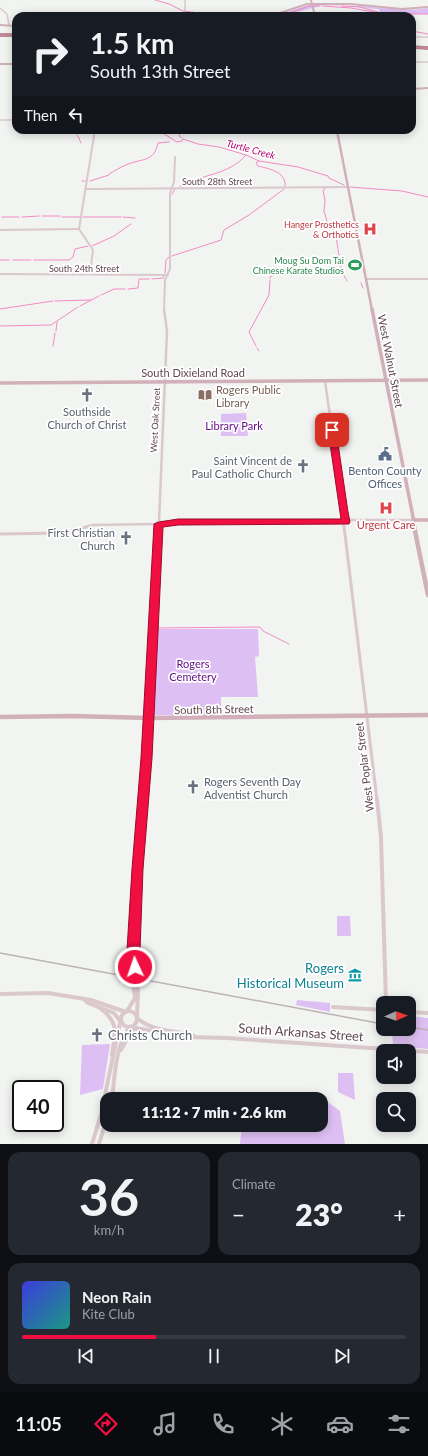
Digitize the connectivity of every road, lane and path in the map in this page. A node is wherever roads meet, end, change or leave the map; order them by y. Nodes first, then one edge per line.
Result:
1 (185, 0) edge
2 (311, 0) edge
3 (313, 5) junction
4 (428, 7) edge
5 (0, 8) edge
6 (185, 12) edge
7 (283, 12) edge
8 (314, 12) edge
9 (9, 25) junction
10 (12, 25) edge
11 (0, 26) edge
12 (1, 35) edge
13 (12, 36) edge
14 (416, 37) edge
15 (428, 37) edge
16 (416, 46) edge
17 (428, 47) edge
18 (416, 62) edge
19 (428, 62) edge
20 (0, 64) edge
21 (12, 64) edge
22 (428, 88) edge
23 (416, 89) edge
24 (0, 120) edge
25 (12, 120) edge
26 (94, 134) edge
27 (338, 134) edge
28 (175, 157) dead end
29 (348, 187) junction
30 (173, 188) junction
31 (86, 189) junction
32 (79, 229) junction
33 (0, 230) edge
34 (0, 274) edge
35 (90, 274) junction
36 (168, 275) junction
37 (366, 279) junction
38 (428, 279) edge
39 (386, 380) junction
40 (428, 380) edge
41 (325, 381) junction
42 (165, 382) junction
43 (0, 383) edge
44 (413, 520) junction
45 (428, 520) edge
46 (344, 521) junction
47 (158, 523) junction
48 (0, 534) edge
49 (428, 595) edge
50 (428, 715) edge
51 (367, 716) junction
52 (0, 717) edge
53 (149, 718) junction
54 (134, 950) junction
55 (0, 994) edge
56 (386, 996) edge
57 (85, 1000) junction
58 (333, 1007) dead end
59 (100, 1008) junction
60 (376, 1010) edge
61 (126, 1012) junction
62 (416, 1012) edge
63 (428, 1013) edge
64 (137, 1017) junction
65 (120, 1022) junction
66 (130, 1028) junction
67 (137, 1028) junction
68 (196, 1036) junction
69 (428, 1052) edge
70 (119, 1054) junction
71 (111, 1062) junction
72 (113, 1092) edge
73 (103, 1132) edge
74 (92, 1144) edge
75 (99, 1144) edge

1 - 6 street
2 - 3 main road
3 - 4 main road
3 - 7 main road
3 - 8 main road
5 - 9 street
9 - 10 main road
9 - 11 main road
12 - 13 highway
14 - 15 street
16 - 17 highway
18 - 19 street
20 - 21 main road
22 - 23 main road
24 - 25 street
26 - 31 street
27 - 29 main road, West Walnut Street
28 - 30 street, West Oak Street
29 - 30 street, South 28th Street
29 - 37 main road, West Walnut Street
30 - 31 street, South 28th Street
30 - 36 street, West Oak Street
31 - 32 street
32 - 33 street
32 - 35 street
34 - 35 street, South 24th Street
35 - 36 street, South 24th Street
36 - 42 street, West Oak Street
37 - 38 street
37 - 39 main road, West Walnut Street
39 - 40 main road, South Dixieland Road
39 - 41 main road, South Dixieland Road
39 - 44 main road, West Walnut Street
41 - 42 main road, South Dixieland Road
41 - 46 street, West Poplar Street
42 - 43 main road, South Dixieland Road
42 - 47 street, West Oak Street
44 - 45 main road
44 - 46 street
44 - 49 main road, West Walnut Street
46 - 47 street
46 - 51 street, West Poplar Street
47 - 48 street
47 - 53 street, West Oak Street
50 - 51 main road, South 8th Street
51 - 53 main road, South 8th Street
51 - 56 street, West Poplar Street
52 - 53 main road, South 8th Street
53 - 54 street, West Oak Street
54 - 61 street, West Oak Street
54 - 64 street, West Oak Street
55 - 57 street
57 - 59 street
57 - 61 street
58 - 60 street
59 - 65 street
59 - 71 street
61 - 64 street
61 - 65 street
62 - 63 street
64 - 66 street
64 - 68 street, South Arkansas Street
65 - 66 street
65 - 71 street
66 - 67 street, South Arkansas Street
66 - 70 street
67 - 68 street, South Arkansas Street
67 - 70 street
68 - 69 street, South Arkansas Street
70 - 72 street
71 - 74 street
73 - 75 street

